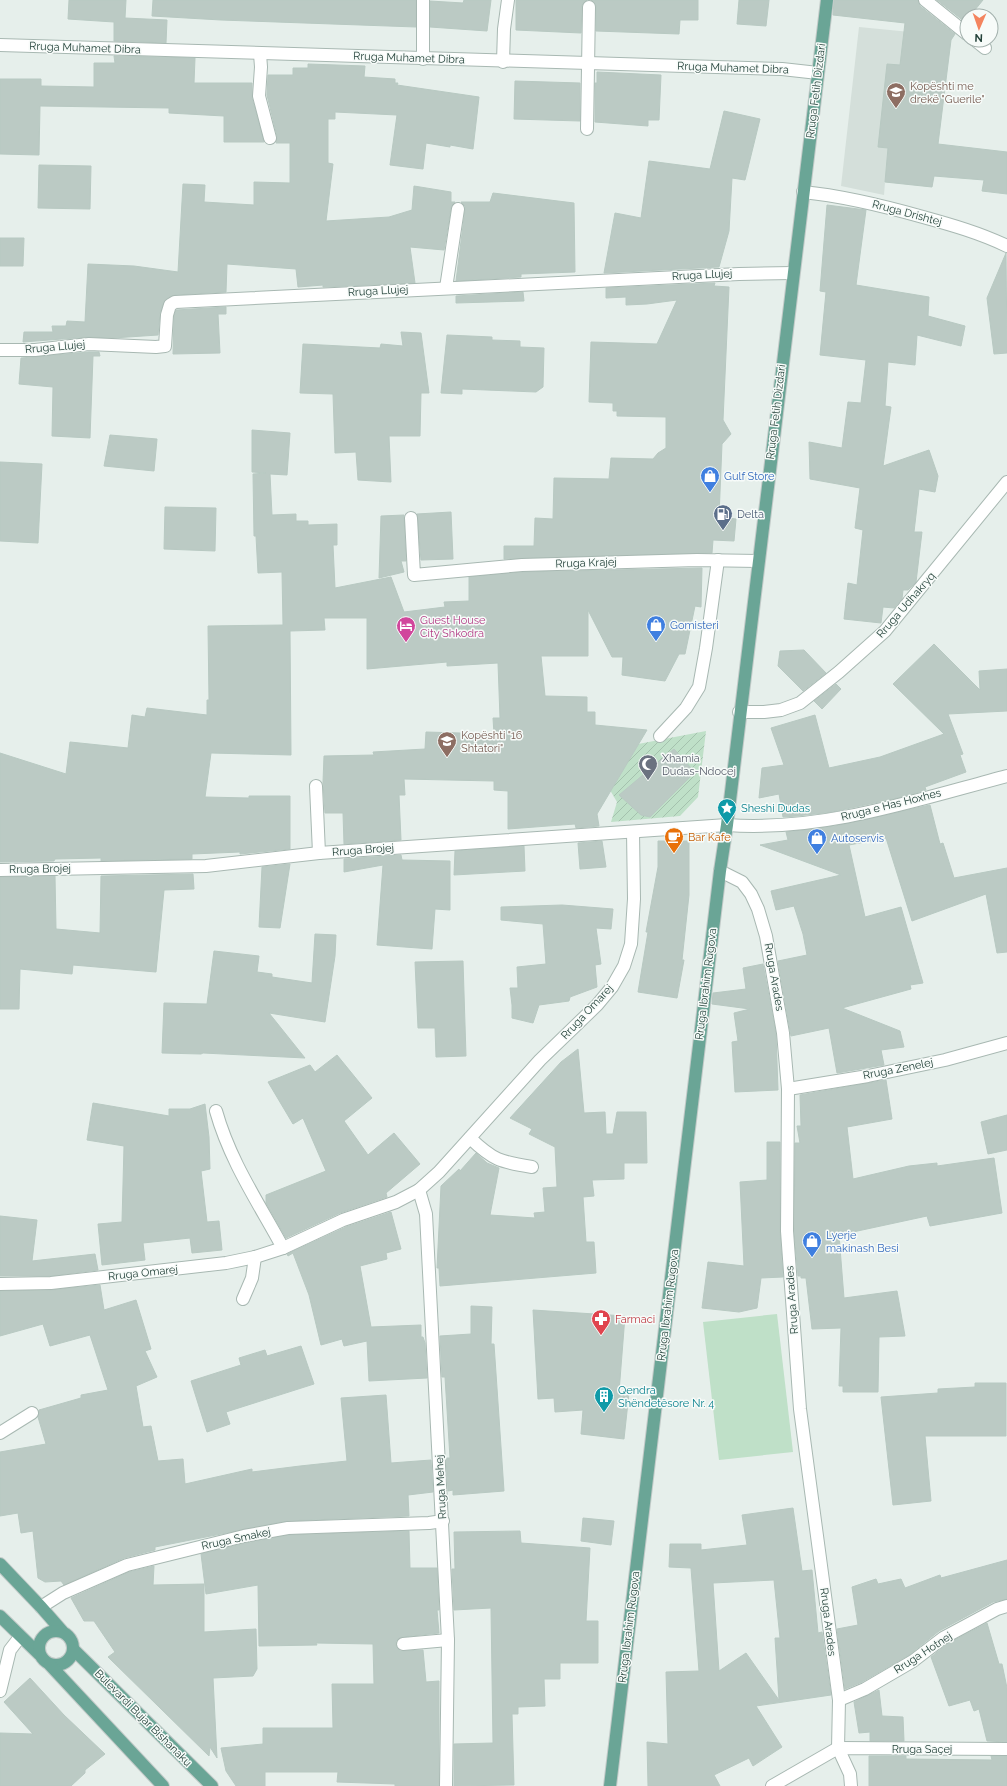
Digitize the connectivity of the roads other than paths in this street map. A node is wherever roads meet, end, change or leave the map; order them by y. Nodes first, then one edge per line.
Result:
1 (423, 0) edge
2 (508, 0) edge
3 (827, 0) edge
4 (925, 0) edge
5 (589, 7) dead end
6 (959, 28) edge
7 (0, 45) edge
8 (260, 54) junction
9 (423, 59) junction
10 (503, 62) junction
11 (588, 64) junction
12 (818, 73) junction
13 (587, 129) dead end
14 (270, 138) dead end
15 (803, 192) junction
16 (458, 209) dead end
17 (1007, 246) edge
18 (793, 273) junction
19 (446, 288) junction
20 (0, 350) edge
21 (1007, 482) edge
22 (411, 518) dead end
23 (718, 560) junction
24 (758, 561) junction
25 (739, 712) junction
26 (660, 736) dead end
27 (1007, 776) edge
28 (316, 786) dead end
29 (726, 825) junction
30 (633, 832) junction
31 (319, 853) junction
32 (0, 870) edge
33 (720, 871) junction
34 (1007, 1043) edge
35 (788, 1089) junction
36 (216, 1111) dead end
37 (470, 1138) junction
38 (532, 1167) dead end
39 (419, 1190) junction
40 (283, 1248) junction
41 (255, 1257) junction
42 (0, 1284) edge
43 (243, 1300) dead end
44 (32, 1413) dead end
45 (0, 1433) edge
46 (443, 1520) junction
47 (0, 1564) edge
48 (1007, 1606) edge
49 (41, 1607) junction
50 (0, 1616) edge
51 (62, 1631) junction
52 (20, 1637) junction
53 (448, 1640) junction
54 (403, 1644) dead end
55 (74, 1650) junction
56 (39, 1654) junction
57 (50, 1665) junction
58 (0, 1691) edge
59 (839, 1700) junction
60 (838, 1748) junction
61 (1007, 1749) edge
62 (163, 1786) edge
63 (212, 1786) edge
64 (446, 1786) edge
65 (610, 1786) edge
66 (772, 1786) edge
67 (851, 1786) edge

1 - 9 street
2 - 10 street
3 - 12 main road, Rruga Fetih Dizdari
4 - 6 street
5 - 11 street
7 - 8 street, Rruga Muhamet Dibra
8 - 9 street, Rruga Muhamet Dibra
8 - 14 street
9 - 10 street, Rruga Muhamet Dibra
10 - 11 street, Rruga Muhamet Dibra
11 - 12 street, Rruga Muhamet Dibra
11 - 13 street
12 - 15 main road, Rruga Fetih Dizdari
15 - 17 street, Rruga Drishtej
15 - 18 main road, Rruga Fetih Dizdari
16 - 19 street
18 - 19 street, Rruga Llujej
18 - 24 main road, Rruga Fetih Dizdari
19 - 20 street, Rruga Llujej
21 - 25 street, Rruga Udhakryq
22 - 23 street, Rruga Krajej
23 - 24 street, Rruga Krajej
23 - 26 street
24 - 25 main road, Rruga Fetih Dizdari
25 - 29 main road, Rruga Fetih Dizdari
27 - 29 street, Rruga e Has Hoxhes
28 - 31 street
29 - 30 street, Rruga Brojej
29 - 33 main road, Rruga Ibrahim Rugova
30 - 31 street, Rruga Brojej
30 - 37 street, Rruga Omarej
31 - 32 street, Rruga Brojej
33 - 35 street, Rruga Arades
33 - 65 main road, Rruga Ibrahim Rugova
34 - 35 street, Rruga Zenelej
35 - 59 street, Rruga Arades
36 - 40 street
37 - 38 street
37 - 39 street, Rruga Omarej
39 - 40 street, Rruga Omarej
39 - 46 street, Rruga Mehej
40 - 41 street, Rruga Omarej
41 - 42 street, Rruga Omarej
41 - 43 street
44 - 45 street
46 - 49 street, Rruga Smakej
46 - 53 street, Rruga Mehej
47 - 49 main road
48 - 59 street, Rruga Hotnej
49 - 51 main road
50 - 52 main road
51 - 55 main road
51 - 56 main road
52 - 56 main road
52 - 58 street
53 - 54 street
53 - 64 street, Rruga Mehej
55 - 57 main road
55 - 63 main road, Bulevardi Bujar Bishanaku
56 - 57 main road
57 - 62 main road
59 - 60 street, Rruga Arades
60 - 61 street, Rruga Saçej
60 - 66 street
60 - 67 street

